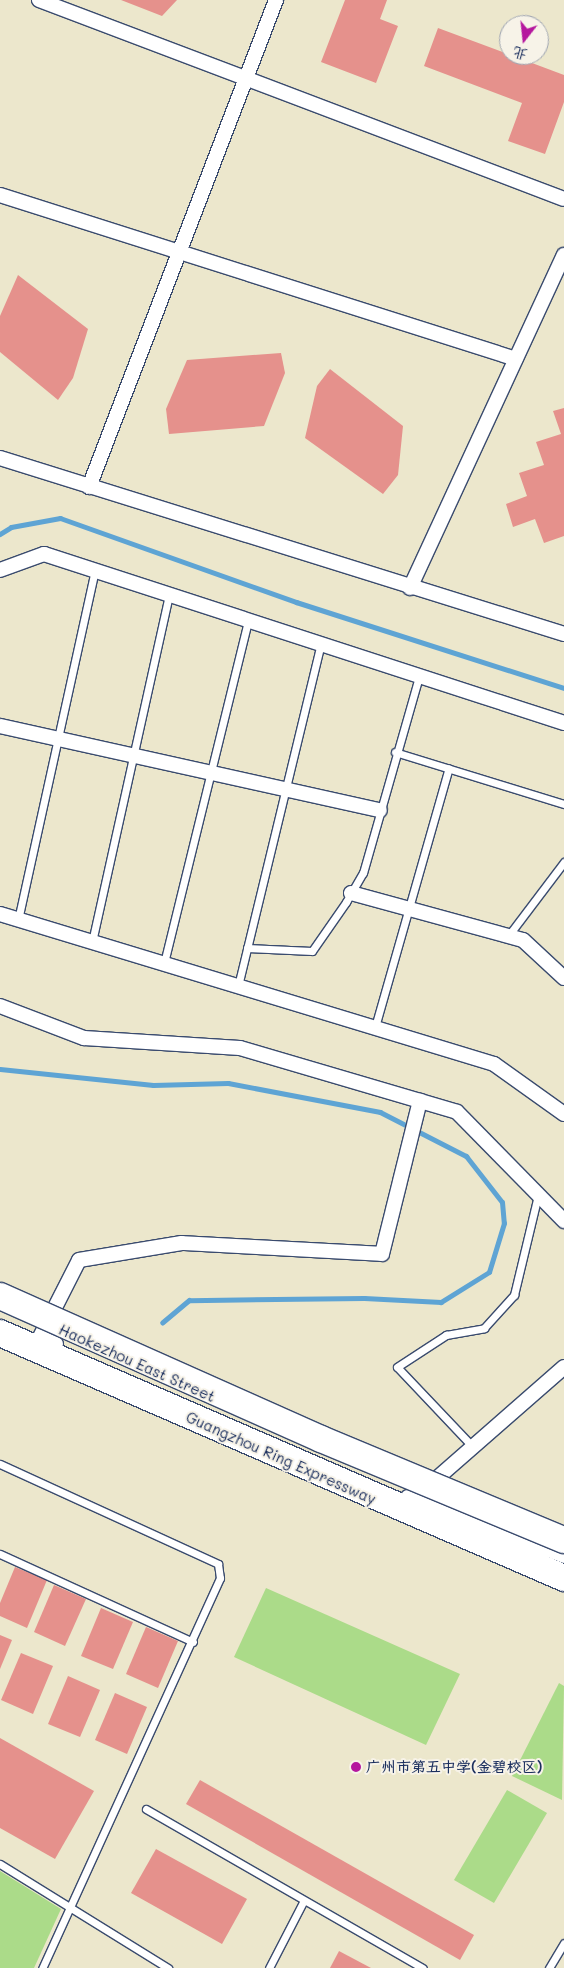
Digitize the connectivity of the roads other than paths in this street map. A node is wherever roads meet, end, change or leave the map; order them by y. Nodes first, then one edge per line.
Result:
1 (39, 0) edge
2 (276, 0) edge
3 (246, 78) junction
4 (0, 195) edge
5 (564, 199) edge
6 (181, 252) junction
7 (564, 255) edge
8 (516, 359) junction
9 (0, 458) edge
10 (89, 487) junction
11 (0, 570) edge
12 (95, 571) junction
13 (410, 588) junction
14 (170, 595) junction
15 (248, 620) junction
16 (564, 634) edge
17 (320, 644) junction
18 (419, 676) junction
19 (564, 724) edge
20 (0, 726) edge
21 (58, 739) junction
22 (395, 752) junction
23 (134, 755) junction
24 (449, 768) junction
25 (211, 772) junction
26 (286, 789) junction
27 (564, 804) edge
28 (380, 810) junction
29 (564, 862) edge
30 (351, 893) junction
31 (409, 908) junction
32 (0, 914) edge
33 (18, 920) junction
34 (508, 936) junction
35 (92, 942) junction
36 (247, 948) junction
37 (164, 964) junction
38 (564, 978) edge
39 (238, 986) junction
40 (0, 1006) edge
41 (375, 1027) junction
42 (420, 1101) junction
43 (564, 1114) edge
44 (538, 1195) junction
45 (564, 1221) edge
46 (0, 1296) edge
47 (0, 1334) edge
48 (564, 1367) edge
49 (473, 1447) junction
50 (0, 1464) edge
51 (413, 1499) junction
52 (564, 1540) edge
53 (0, 1554) edge
54 (564, 1556) edge
55 (564, 1578) edge
56 (193, 1642) junction
57 (146, 1809) dead end
58 (0, 1864) edge
59 (303, 1902) junction
60 (70, 1907) junction
61 (564, 1943) edge
62 (42, 1968) edge
63 (168, 1968) edge
64 (270, 1968) edge
65 (423, 1968) edge
66 (550, 1968) edge

1 - 3 street
2 - 3 street
3 - 5 street
3 - 6 street
4 - 6 street
6 - 8 street
6 - 10 street
7 - 8 street
8 - 13 street
9 - 10 street
10 - 13 street
11 - 12 street
12 - 14 street
12 - 21 lane
13 - 16 street
14 - 15 street
14 - 23 lane
15 - 17 street
15 - 25 lane
17 - 18 street
17 - 26 lane
18 - 19 street
18 - 22 lane
20 - 21 street
21 - 23 street
21 - 33 lane
22 - 24 lane
22 - 28 lane
23 - 25 street
23 - 35 lane
24 - 27 lane
24 - 31 lane
25 - 26 street
25 - 37 lane
26 - 28 street
26 - 36 lane
28 - 30 lane
29 - 34 lane
30 - 31 street
30 - 36 lane
31 - 34 street
31 - 41 lane
32 - 33 street
33 - 35 street
34 - 38 street
35 - 37 street
36 - 39 lane
37 - 39 street
39 - 41 street
40 - 42 street
41 - 43 street
42 - 44 street
42 - 51 street, Haokezhou East Street
44 - 45 street
44 - 49 lane
46 - 52 highway, bridge
47 - 55 highway, Guangzhou Ring Expressway
48 - 49 street
49 - 51 street
50 - 56 lane
51 - 54 street, Haokezhou East Street
53 - 56 lane
56 - 60 lane
57 - 59 lane
58 - 60 lane
59 - 64 lane
59 - 65 lane
60 - 62 lane
60 - 63 lane
61 - 66 lane

